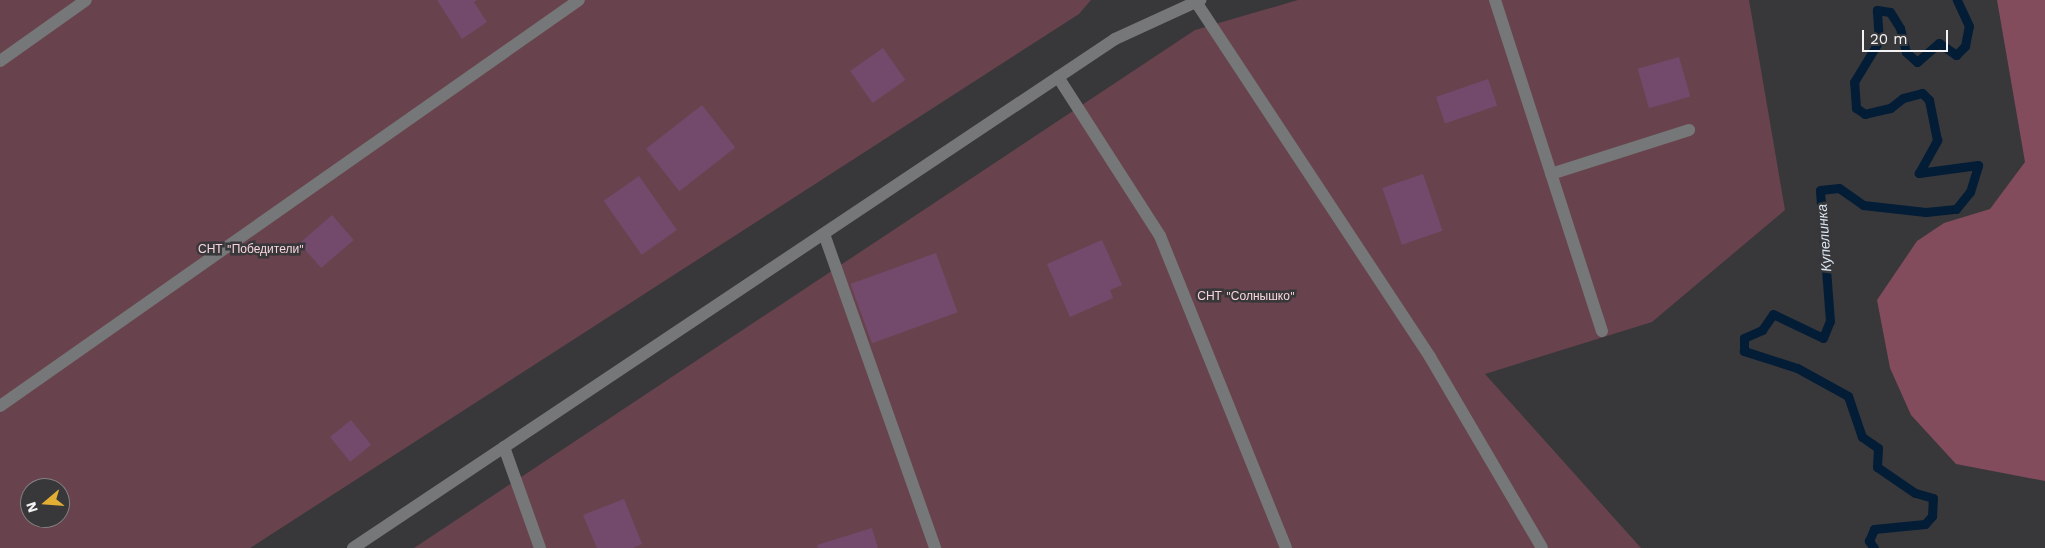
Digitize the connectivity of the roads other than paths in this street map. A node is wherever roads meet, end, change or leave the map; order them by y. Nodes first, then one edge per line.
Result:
1 (86, 0) edge
2 (579, 0) edge
3 (1495, 0) edge
4 (1198, 1) edge
5 (0, 60) edge
6 (1058, 78) junction
7 (1689, 130) dead end
8 (1551, 174) junction
9 (824, 234) junction
10 (1602, 331) dead end
11 (0, 406) edge
12 (504, 447) junction
13 (352, 548) edge
14 (540, 548) edge
15 (935, 548) edge
16 (1286, 548) edge
17 (1542, 548) edge

1 - 5 street
2 - 11 street
3 - 8 street
4 - 6 street
4 - 17 street
6 - 9 street
6 - 16 street
7 - 8 street
8 - 10 street
9 - 12 street
9 - 15 street
12 - 13 street
12 - 14 street

